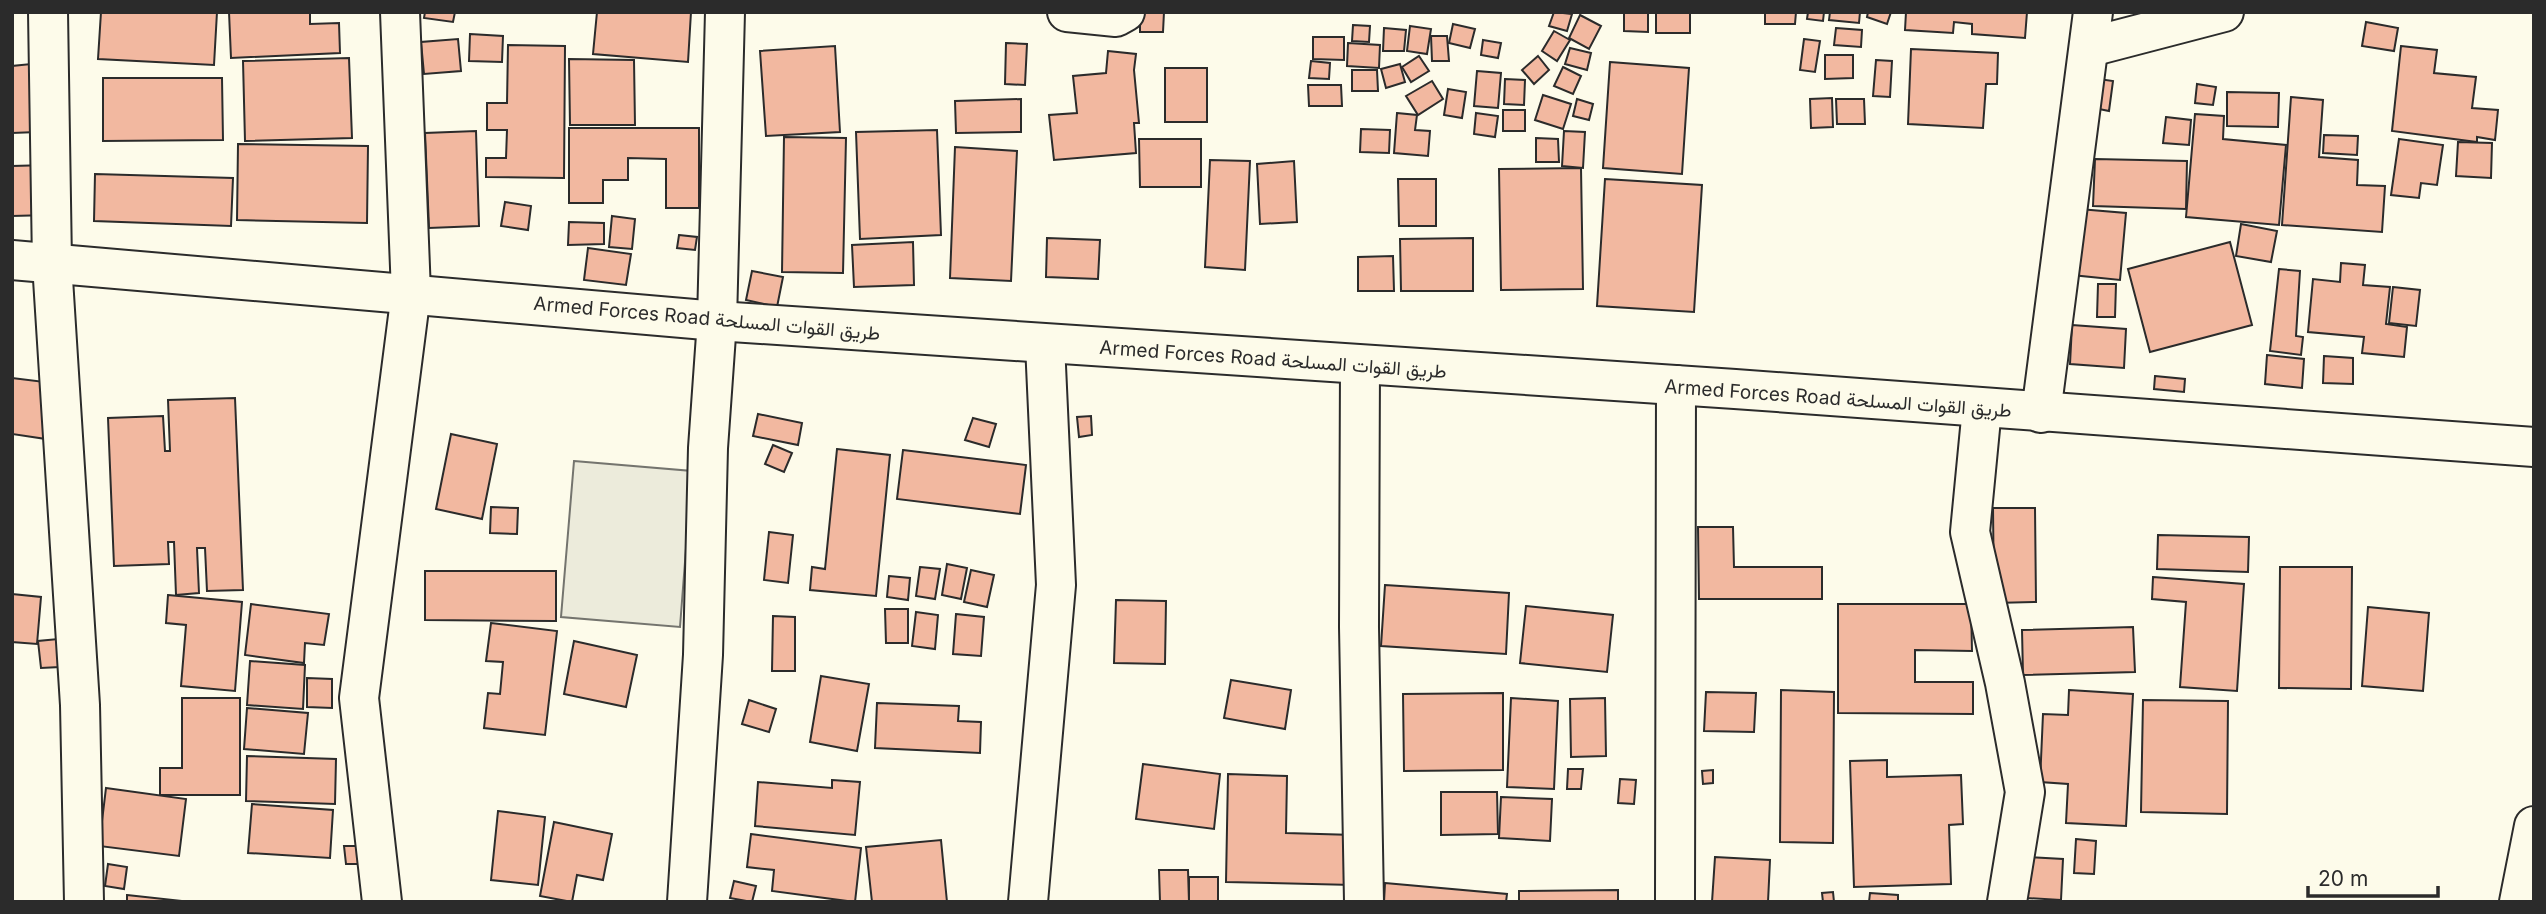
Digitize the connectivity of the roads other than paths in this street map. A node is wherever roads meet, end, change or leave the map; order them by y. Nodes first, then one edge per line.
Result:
1 (48, 12) edge
2 (400, 12) edge
3 (725, 12) edge
4 (1067, 12) edge
5 (2224, 12) edge
6 (1119, 14) edge
7 (2092, 30) edge
8 (12, 260) edge
9 (52, 263) junction
10 (411, 293) junction
11 (717, 321) junction
12 (1045, 344) junction
13 (1360, 365) junction
14 (1676, 385) junction
15 (1982, 408) junction
16 (2040, 413) junction
17 (2534, 445) edge
18 (2534, 452) edge
19 (2534, 826) edge
20 (84, 902) edge
21 (382, 902) edge
22 (687, 902) edge
23 (1028, 902) edge
24 (1364, 902) edge
25 (1675, 902) edge
26 (2007, 902) edge
27 (2519, 902) edge

1 - 9 street
2 - 10 street
3 - 11 street
4 - 6 street
5 - 7 street
7 - 16 street
8 - 9 street, Armed Forces Road طريق القوات المسلحة
9 - 10 street, Armed Forces Road طريق القوات المسلحة
9 - 20 street
10 - 11 street, Armed Forces Road طريق القوات المسلحة
10 - 21 street
11 - 12 street, Armed Forces Road طريق القوات المسلحة
11 - 22 street
12 - 13 street, Armed Forces Road طريق القوات المسلحة
12 - 23 street
13 - 14 street, Armed Forces Road طريق القوات المسلحة
13 - 24 street
14 - 15 street, Armed Forces Road طريق القوات المسلحة
14 - 25 street
15 - 16 street, Armed Forces Road طريق القوات المسلحة
15 - 26 street
16 - 17 street, Armed Forces Road طريق القوات المسلحة
17 - 18 street
19 - 27 street

